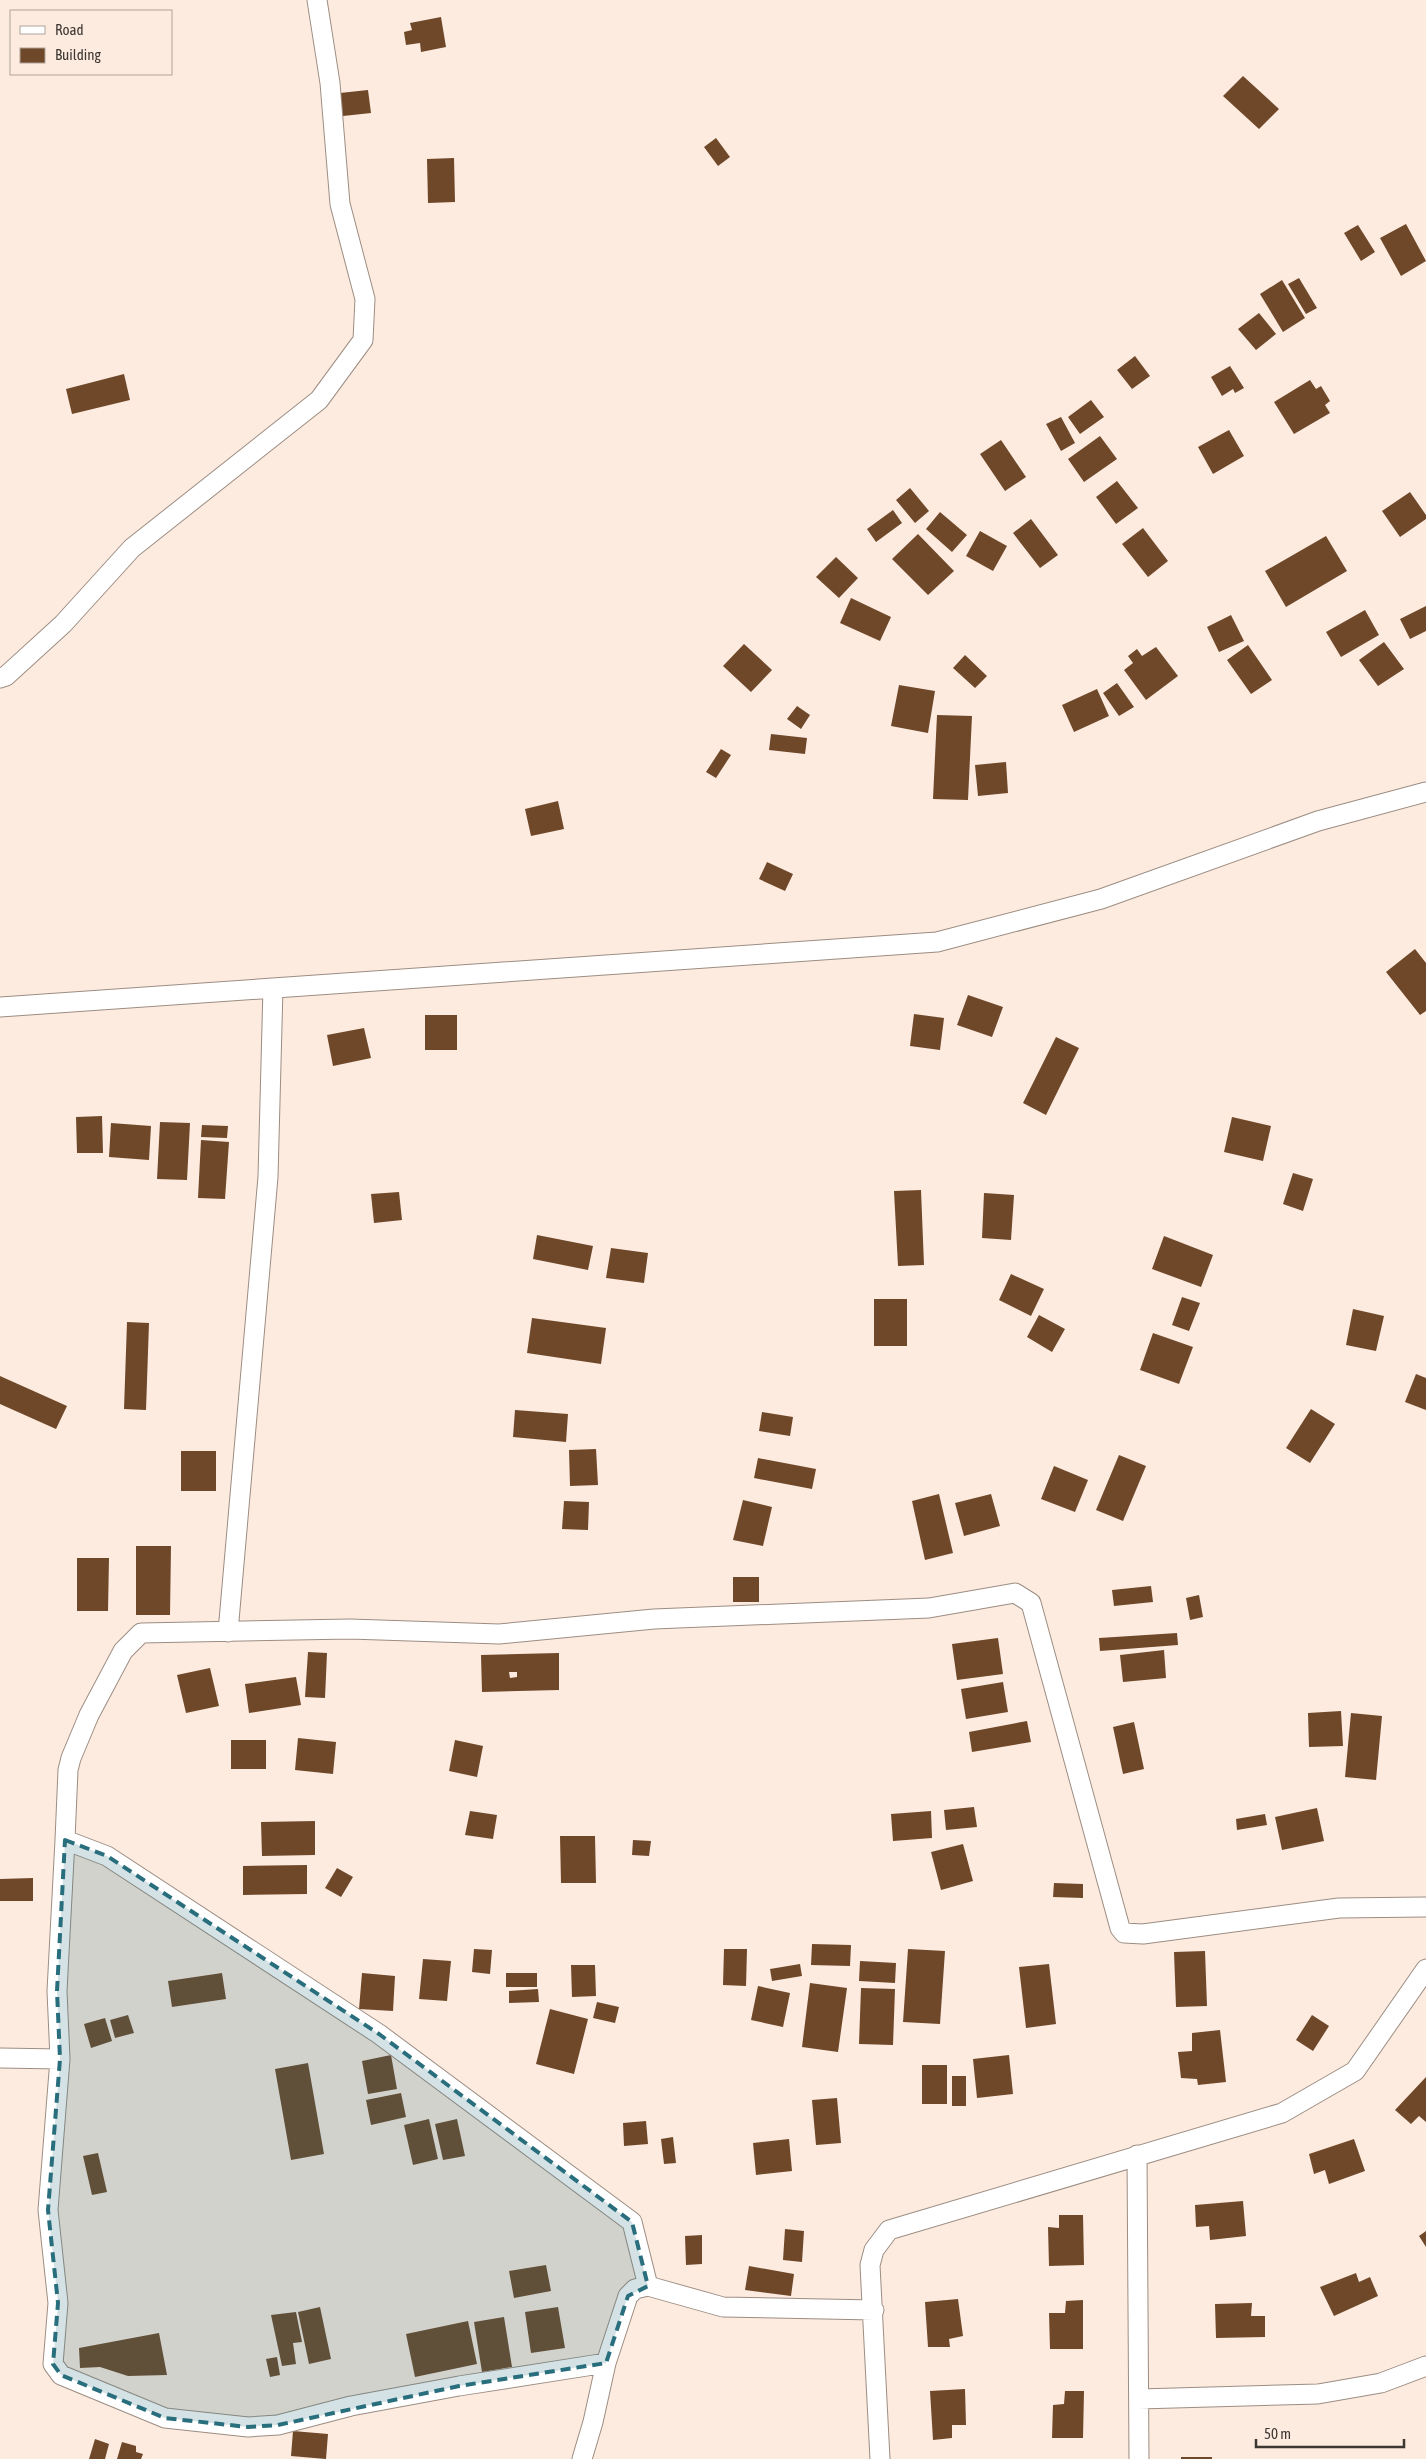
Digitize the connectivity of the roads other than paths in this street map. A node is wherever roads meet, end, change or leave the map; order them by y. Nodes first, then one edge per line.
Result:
1 (317, 0) edge
2 (0, 678) edge
3 (1426, 792) edge
4 (273, 988) junction
5 (0, 1007) edge
6 (228, 1632) junction
7 (65, 1840) junction
8 (1426, 1907) edge
9 (1426, 1969) edge
10 (0, 2058) edge
11 (60, 2059) junction
12 (1138, 2155) junction
13 (648, 2286) junction
14 (874, 2310) junction
15 (606, 2363) junction
16 (1426, 2366) edge
17 (1139, 2398) junction
18 (582, 2459) edge
19 (880, 2459) edge
20 (1139, 2459) edge

1 - 2 street
3 - 4 street
4 - 5 street
4 - 6 street
6 - 7 street
6 - 8 street
7 - 11 street
7 - 13 street
9 - 12 street
10 - 11 street
11 - 15 street
12 - 14 street
12 - 17 street
13 - 14 street
13 - 15 street
14 - 19 street
15 - 18 street
16 - 17 street
17 - 20 street

